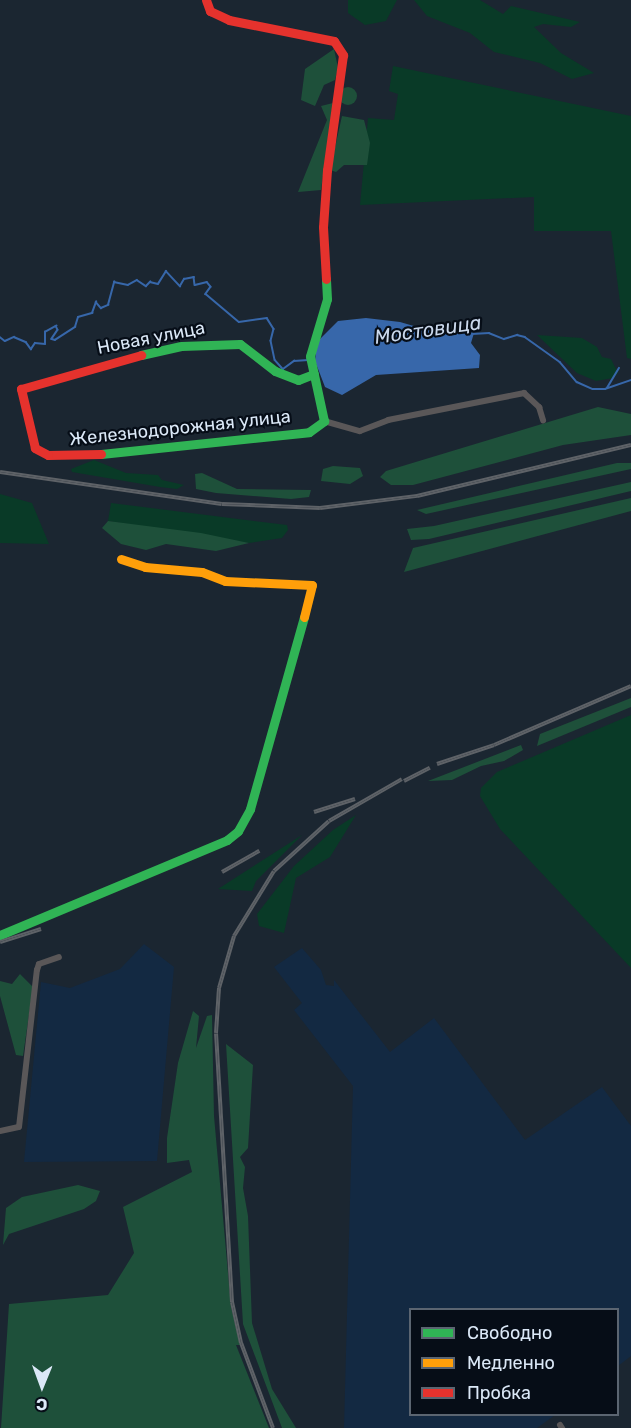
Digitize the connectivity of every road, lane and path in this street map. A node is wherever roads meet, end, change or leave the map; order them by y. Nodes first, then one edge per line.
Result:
1 (206, 0) edge
2 (314, 374) junction
3 (543, 420) dead end
4 (324, 421) junction
5 (48, 455) joint
6 (121, 559) dead end
7 (0, 935) edge
8 (59, 957) dead end
9 (0, 1131) edge

1 - 2 street
2 - 4 street
2 - 5 street, Новая улица
3 - 4 street
4 - 5 street, Железнодорожная улица
6 - 7 street
8 - 9 street

